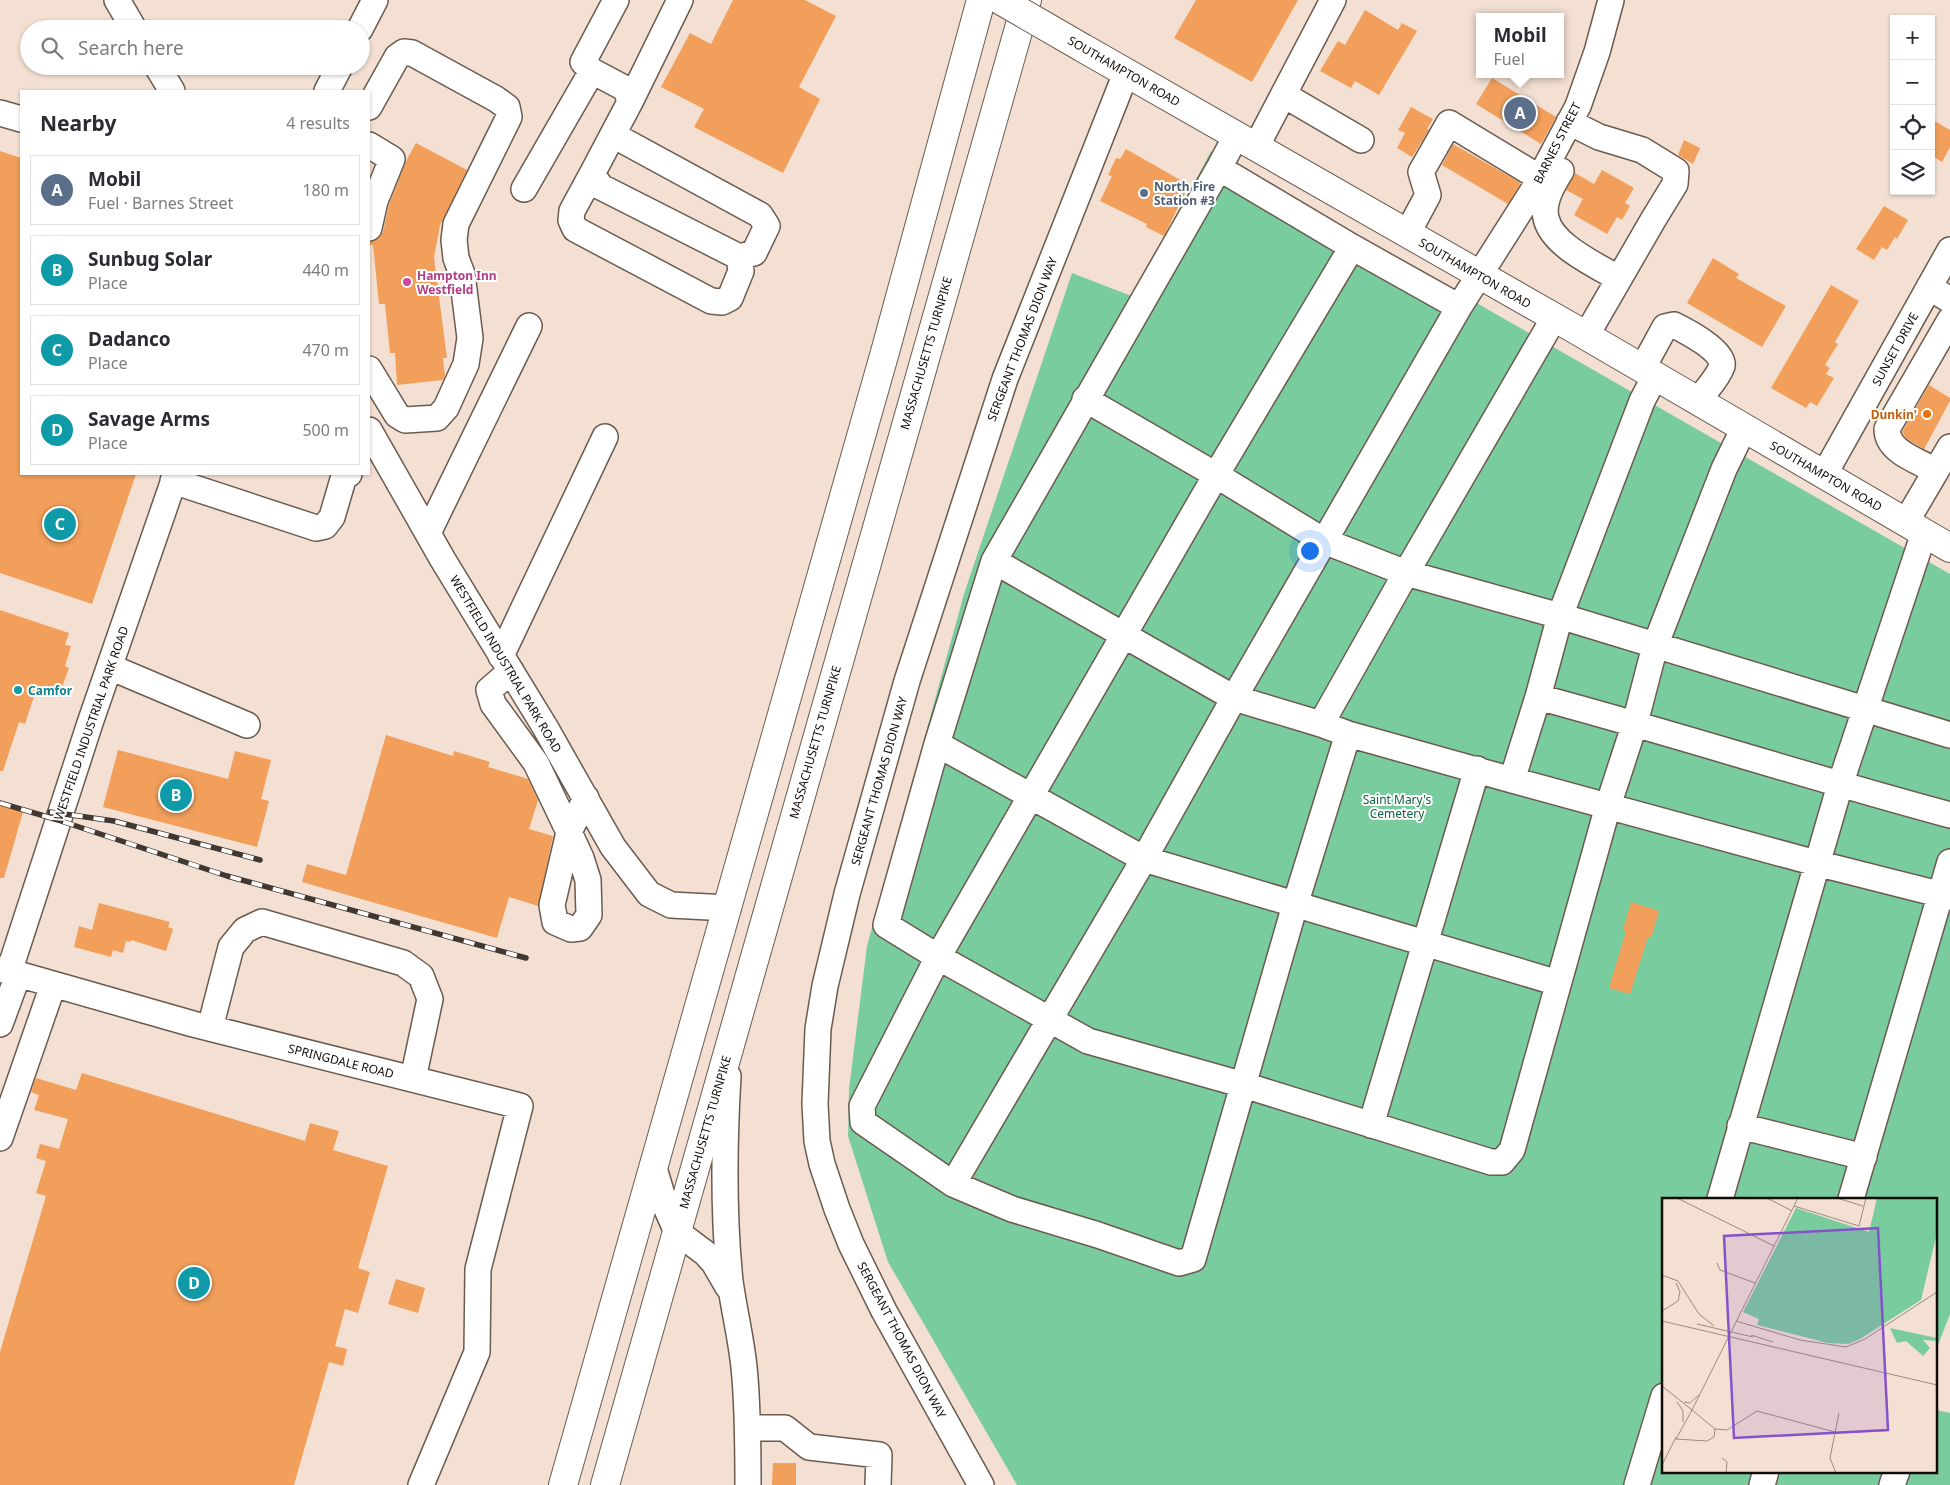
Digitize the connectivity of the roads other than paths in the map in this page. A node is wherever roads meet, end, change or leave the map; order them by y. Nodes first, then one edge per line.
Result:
1 (117, 0) edge
2 (375, 0) edge
3 (616, 0) edge
4 (680, 0) edge
5 (981, 0) edge
6 (1000, 0) edge
7 (1027, 0) edge
8 (1045, 0) edge
9 (1333, 0) edge
10 (1612, 0) edge
11 (129, 20) edge
12 (365, 20) edge
13 (592, 72) junction
14 (1126, 73) junction
15 (162, 75) edge
16 (335, 75) edge
17 (171, 90) edge
18 (328, 90) edge
19 (1284, 95) junction
20 (630, 102) junction
21 (370, 105) edge
22 (0, 113) edge
23 (20, 119) edge
24 (1577, 126) junction
25 (613, 135) junction
26 (1361, 140) dead end
27 (1246, 142) junction
28 (370, 146) edge
29 (1219, 168) junction
30 (592, 174) junction
31 (1540, 178) junction
32 (524, 189) dead end
33 (372, 203) edge
34 (370, 220) edge
35 (1407, 234) junction
36 (1352, 246) junction
37 (1950, 250) edge
38 (739, 257) junction
39 (1480, 275) junction
40 (1619, 278) junction
41 (1929, 287) junction
42 (1950, 300) edge
43 (1459, 307) junction
44 (1554, 318) junction
45 (1950, 320) edge
46 (529, 326) dead end
47 (1586, 336) junction
48 (370, 371) edge
49 (1649, 372) junction
50 (1085, 399) junction
51 (1698, 401) junction
52 (906, 426) junction
53 (1744, 428) junction
54 (370, 434) edge
55 (605, 438) dead end
56 (1950, 447) edge
57 (375, 457) edge
58 (1936, 471) junction
59 (343, 475) edge
60 (1216, 475) junction
61 (1824, 475) junction
62 (175, 477) edge
63 (1915, 528) junction
64 (428, 533) junction
65 (1324, 541) junction
66 (1950, 548) edge
67 (994, 561) junction
68 (1406, 573) junction
69 (1560, 616) junction
70 (1124, 634) junction
71 (1655, 646) junction
72 (506, 663) junction
73 (110, 667) junction
74 (1538, 697) junction
75 (1234, 698) junction
76 (1865, 709) junction
77 (1635, 723) junction
78 (1321, 724) junction
79 (247, 725) dead end
80 (1348, 734) junction
81 (1950, 735) edge
82 (937, 744) junction
83 (1476, 769) junction
84 (1512, 780) junction
85 (1840, 785) junction
86 (1031, 797) junction
87 (586, 798) junction
88 (1608, 806) junction
89 (1950, 815) edge
90 (1144, 859) junction
91 (1950, 862) edge
92 (1816, 863) junction
93 (1946, 895) edge
94 (1295, 905) junction
95 (728, 908) junction
96 (1426, 943) junction
97 (938, 957) junction
98 (9, 972) edge
99 (1558, 983) junction
100 (53, 985) junction
101 (1050, 1021) junction
102 (0, 1024) edge
103 (201, 1026) junction
104 (730, 1046) junction
105 (413, 1079) junction
106 (1244, 1085) junction
107 (1371, 1125) junction
108 (1740, 1126) junction
109 (0, 1138) edge
110 (1864, 1157) junction
111 (654, 1168) junction
112 (953, 1184) junction
113 (1720, 1198) edge
114 (1851, 1198) edge
115 (677, 1232) junction
116 (732, 1295) junction
117 (1662, 1403) edge
118 (748, 1428) junction
119 (1766, 1472) edge
120 (1897, 1472) edge
121 (421, 1485) edge
122 (563, 1485) edge
123 (605, 1485) edge
124 (748, 1485) edge
125 (878, 1485) edge
126 (981, 1485) edge
127 (1637, 1485) edge
128 (1762, 1485) edge
129 (1892, 1485) edge

1 - 11 street
2 - 12 street
3 - 13 street
4 - 20 street
5 - 95 main road
6 - 14 main road, SOUTHAMPTON ROAD, bridge
7 - 52 main road, MASSACHUSETTS TURNPIKE
8 - 52 main road
9 - 19 street
10 - 24 street, BARNES STREET
13 - 20 street
13 - 32 street
14 - 27 main road, SOUTHAMPTON ROAD
14 - 126 street, SERGEANT THOMAS DION WAY
15 - 17 street
16 - 18 street
19 - 26 street
19 - 27 street
20 - 25 street
21 - 48 street
22 - 23 street
24 - 31 street, BARNES STREET
24 - 40 street
24 - 40 street
25 - 30 street
25 - 38 street
27 - 29 street
27 - 35 main road, SOUTHAMPTON ROAD
28 - 33 street
29 - 36 street
29 - 50 street
30 - 38 street
30 - 38 street
31 - 35 street
31 - 39 street, BARNES STREET
33 - 34 street
35 - 39 main road, SOUTHAMPTON ROAD
36 - 43 street
36 - 60 street
37 - 41 street, SUNSET DRIVE
39 - 43 street, BARNES STREET
39 - 44 main road, SOUTHAMPTON ROAD
40 - 47 street
41 - 42 street
41 - 61 street, SUNSET DRIVE
43 - 65 street, BARNES STREET
44 - 47 main road, SOUTHAMPTON ROAD
44 - 68 street
45 - 58 street
46 - 64 street
47 - 49 main road, SOUTHAMPTON ROAD
49 - 51 main road, SOUTHAMPTON ROAD
49 - 51 street
49 - 69 street
50 - 60 street
50 - 67 street
51 - 53 main road, SOUTHAMPTON ROAD
52 - 104 main road, MASSACHUSETTS TURNPIKE
53 - 61 main road, SOUTHAMPTON ROAD
53 - 71 street
54 - 57 street, WESTFIELD INDUSTRIAL PARK ROAD
55 - 72 street
56 - 58 street
57 - 64 street, WESTFIELD INDUSTRIAL PARK ROAD
58 - 63 street
59 - 62 street
60 - 65 street
60 - 70 street
61 - 63 main road, SOUTHAMPTON ROAD
62 - 73 street, WESTFIELD INDUSTRIAL PARK ROAD
63 - 66 main road, SOUTHAMPTON ROAD
63 - 76 street
64 - 72 street, WESTFIELD INDUSTRIAL PARK ROAD
65 - 68 street
65 - 75 street, BARNES STREET
67 - 70 street
67 - 82 street
68 - 69 street
68 - 78 street
69 - 71 street
69 - 74 street
70 - 75 street
70 - 86 street
71 - 76 street
71 - 77 street
72 - 87 street, WESTFIELD INDUSTRIAL PARK ROAD
72 - 87 street
73 - 79 street
73 - 98 street, WESTFIELD INDUSTRIAL PARK ROAD
74 - 77 street
74 - 84 street
75 - 78 street
75 - 90 street, BARNES STREET
76 - 81 street
76 - 85 street
77 - 85 street
77 - 88 street
78 - 80 street
80 - 83 street
80 - 94 street
82 - 86 street
82 - 97 street
83 - 84 street
83 - 96 street
84 - 88 street
85 - 89 street
85 - 92 street
86 - 90 street
86 - 97 street
87 - 95 street, WESTFIELD INDUSTRIAL PARK ROAD
88 - 92 street
88 - 99 street
90 - 94 street
90 - 101 street, BARNES STREET
91 - 93 street
92 - 93 street
92 - 108 street
93 - 110 street
94 - 96 street
94 - 106 street
95 - 111 main road
96 - 99 street
96 - 107 street
97 - 101 street
97 - 112 street
98 - 100 street, SPRINGDALE ROAD
98 - 102 street, WESTFIELD INDUSTRIAL PARK ROAD
99 - 107 street
100 - 103 street, SPRINGDALE ROAD
100 - 109 street
101 - 106 street
101 - 112 street, BARNES STREET
103 - 105 street, SPRINGDALE ROAD
103 - 105 street
104 - 115 main road, MASSACHUSETTS TURNPIKE
104 - 116 street
105 - 121 street, SPRINGDALE ROAD
106 - 107 street
106 - 112 street
108 - 110 street
108 - 113 street
110 - 114 street
111 - 115 street
111 - 122 main road
115 - 116 street
115 - 123 main road, MASSACHUSETTS TURNPIKE
116 - 118 street
117 - 127 street
118 - 124 street
118 - 125 street
119 - 128 street
120 - 129 street

